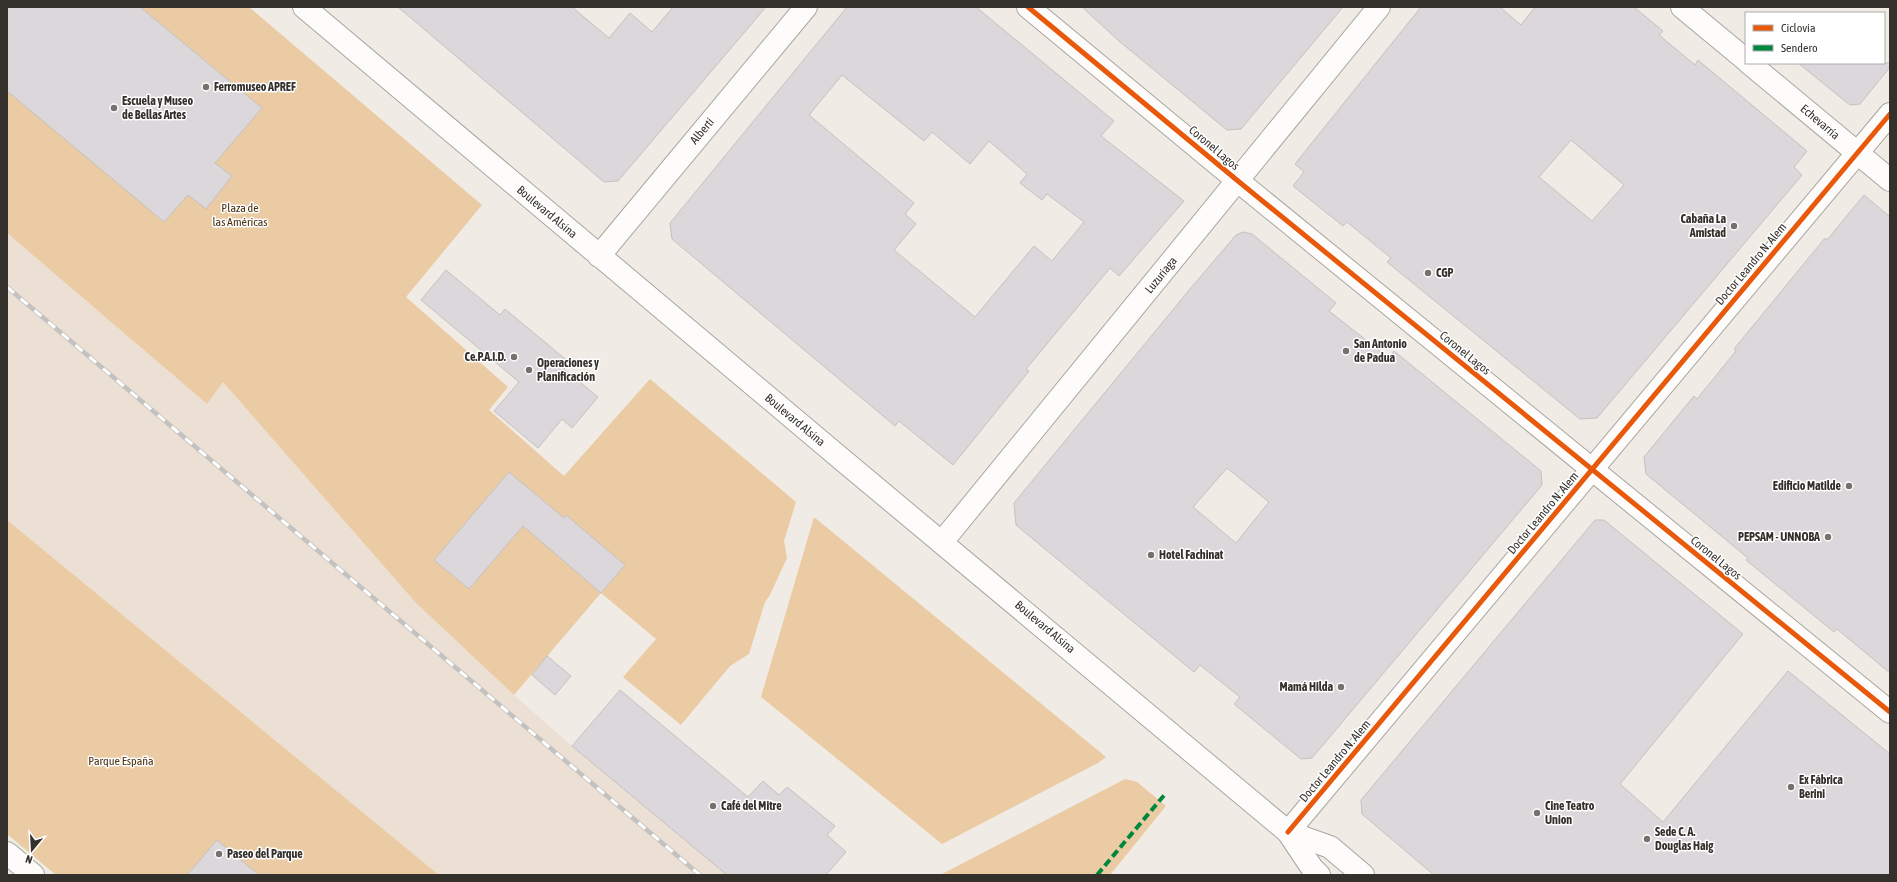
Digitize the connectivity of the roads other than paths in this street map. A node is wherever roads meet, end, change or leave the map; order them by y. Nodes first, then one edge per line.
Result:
1 (304, 7) edge
2 (806, 7) edge
3 (1028, 7) edge
4 (1379, 7) edge
5 (1682, 7) edge
6 (1745, 59) edge
7 (1750, 64) edge
8 (1890, 114) edge
9 (1858, 153) junction
10 (1890, 180) edge
11 (1238, 181) junction
12 (599, 256) junction
13 (1592, 470) junction
14 (942, 542) junction
15 (1890, 712) edge
16 (1288, 832) junction
17 (7, 853) edge
18 (33, 875) edge
19 (1319, 875) edge
20 (1364, 875) edge

1 - 12 street, Boulevard Alsina
2 - 12 street, Alberti
3 - 11 street, Coronel Lagos
4 - 11 street, Luzuriaga
5 - 6 street
7 - 9 street, Echevarría
8 - 9 street, Doctor Leandro N. Alem
9 - 10 street, Echevarría
9 - 13 street, Doctor Leandro N. Alem
11 - 13 street, Coronel Lagos
11 - 14 street, Luzuriaga
12 - 14 street, Boulevard Alsina
13 - 15 street, Coronel Lagos
13 - 16 street, Doctor Leandro N. Alem
14 - 16 street, Boulevard Alsina
16 - 19 street, Boulevard Alsina
16 - 20 street, Boulevard Alsina
17 - 18 street

